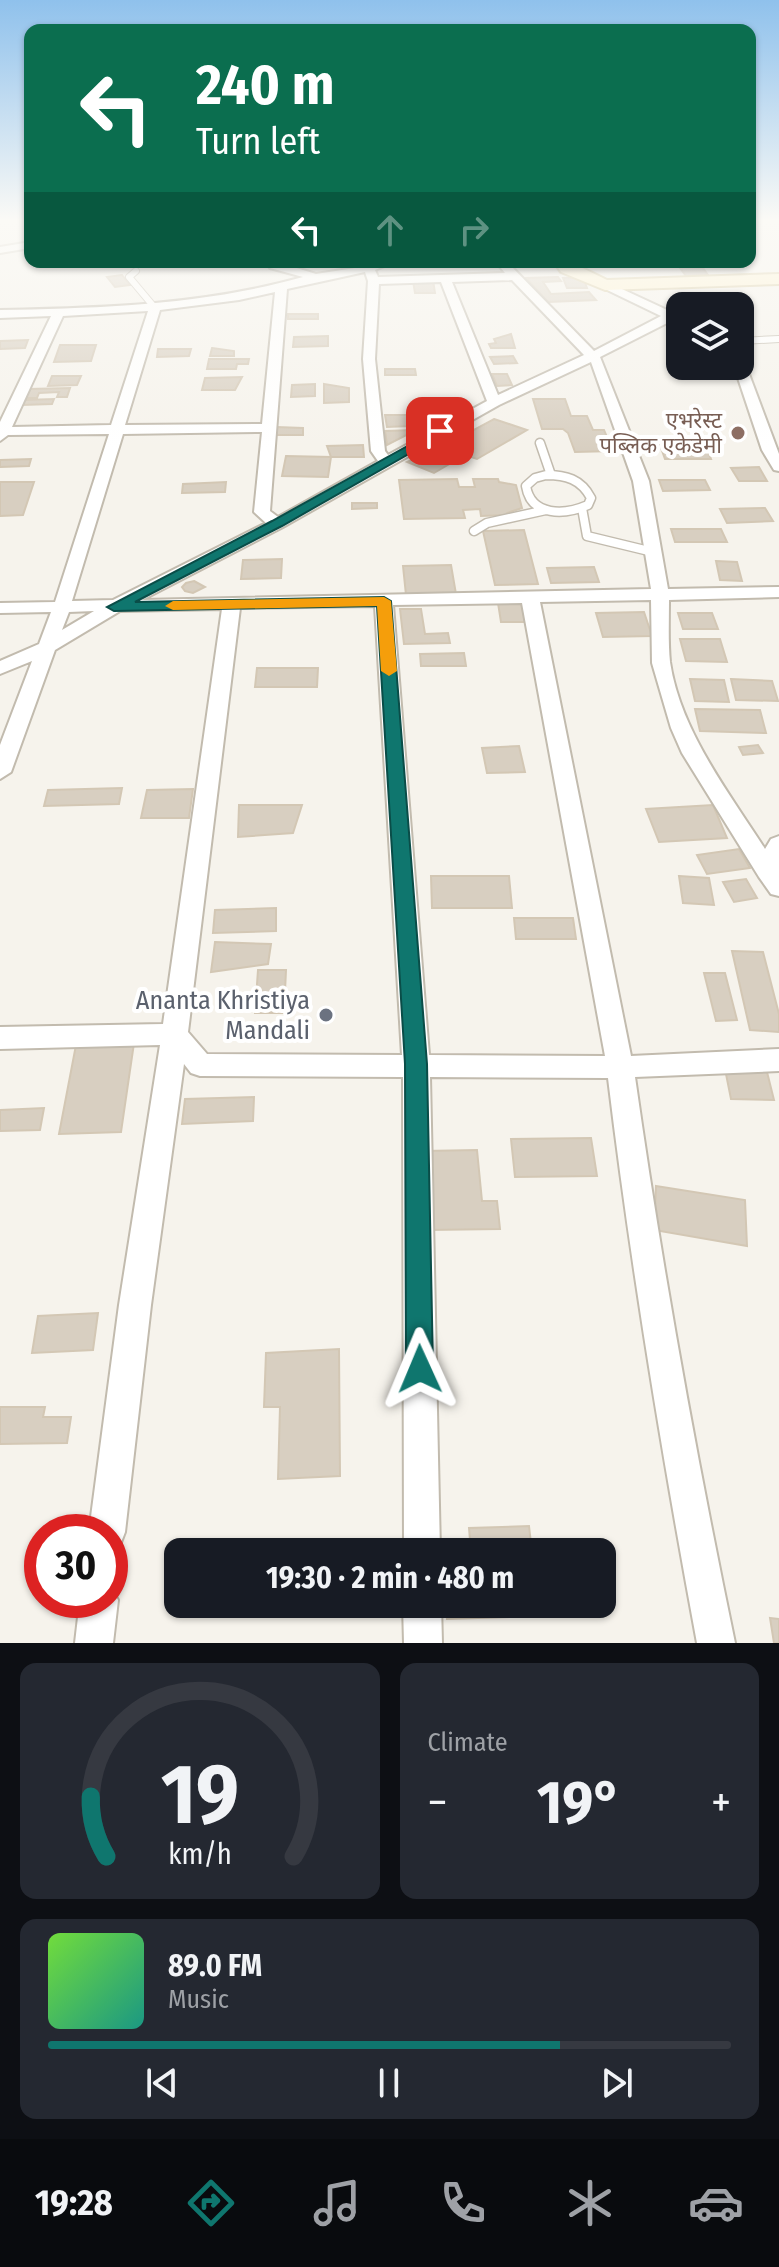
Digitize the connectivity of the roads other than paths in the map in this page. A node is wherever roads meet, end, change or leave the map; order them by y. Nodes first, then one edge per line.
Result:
1 (146, 297) edge
2 (230, 297) edge
3 (280, 297) edge
4 (371, 297) edge
5 (453, 297) edge
6 (536, 297) edge
7 (630, 297) edge
8 (155, 308) junction
9 (59, 312) junction
10 (666, 313) edge
11 (0, 314) edge
12 (666, 323) edge
13 (779, 339) edge
14 (754, 340) edge
15 (593, 356) junction
16 (745, 380) edge
17 (494, 402) junction
18 (267, 428) junction
19 (120, 429) junction
20 (1, 433) edge
21 (540, 443) dead end
22 (385, 461) junction
23 (779, 467) edge
24 (551, 475) junction
25 (582, 508) junction
26 (546, 510) junction
27 (277, 524) junction
28 (474, 531) dead end
29 (653, 552) junction
30 (779, 592) edge
31 (660, 594) junction
32 (530, 597) junction
33 (384, 601) junction
34 (232, 604) junction
35 (62, 606) junction
36 (114, 607) junction
37 (0, 608) edge
38 (47, 647) junction
39 (0, 668) edge
40 (0, 772) edge
41 (779, 844) edge
42 (773, 879) edge
43 (175, 1034) junction
44 (0, 1038) edge
45 (779, 1060) edge
46 (416, 1064) junction
47 (620, 1067) junction
48 (109, 1514) edge
49 (422, 1538) edge
50 (97, 1618) edge
51 (422, 1618) edge
52 (94, 1643) edge
53 (423, 1643) edge
54 (716, 1643) edge

1 - 8 lane
2 - 8 street
3 - 18 street
4 - 22 street
5 - 17 street
6 - 15 street
7 - 10 street
8 - 9 street
8 - 19 street
9 - 11 street
9 - 20 street
12 - 15 street
13 - 14 lane
15 - 17 street
15 - 29 street
16 - 23 street
17 - 22 street
18 - 19 street
18 - 27 street
19 - 20 street
19 - 35 street
21 - 24 lane
22 - 27 street
24 - 25 lane
24 - 26 lane
25 - 26 lane
25 - 29 lane
26 - 28 lane
27 - 36 street
29 - 31 street
30 - 31 street
31 - 32 street
31 - 42 street
32 - 33 street
32 - 47 street
33 - 34 street
33 - 46 street
34 - 36 street
34 - 43 street
35 - 36 street
35 - 37 street
35 - 38 street
36 - 38 street
38 - 39 street
38 - 40 street
41 - 42 street
43 - 44 street
43 - 46 street
43 - 48 street
45 - 47 street
46 - 47 street
46 - 49 street
47 - 54 street
50 - 52 street
51 - 53 street

